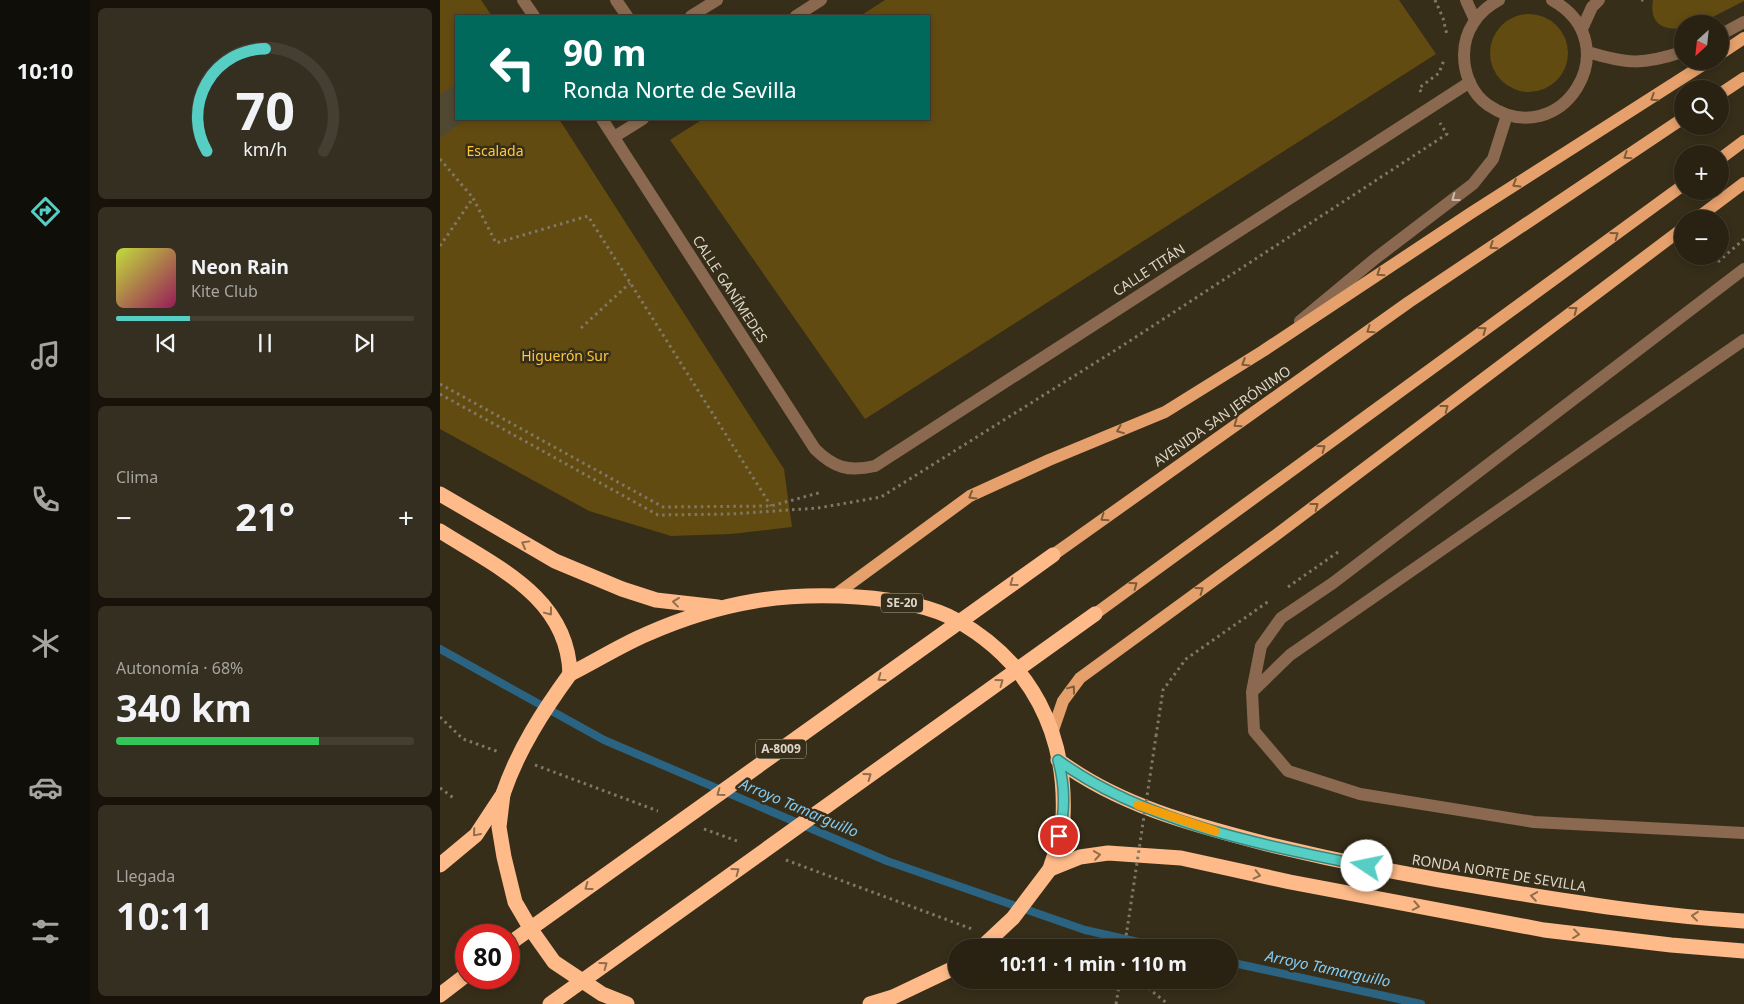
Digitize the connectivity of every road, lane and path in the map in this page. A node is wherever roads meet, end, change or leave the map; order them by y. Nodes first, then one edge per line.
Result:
1 (523, 0) edge
2 (616, 0) edge
3 (716, 0) edge
4 (821, 0) edge
5 (1434, 0) edge
6 (1466, 0) edge
7 (1499, 0) edge
8 (1552, 0) edge
9 (1599, 0) edge
10 (1641, 0) edge
11 (1645, 0) edge
12 (533, 15) edge
13 (626, 15) edge
14 (693, 15) edge
15 (798, 15) edge
16 (1475, 20) junction
17 (1744, 22) edge
18 (1582, 29) junction
19 (1729, 30) edge
20 (1447, 37) dead end
21 (1744, 38) edge
22 (1729, 48) edge
23 (1588, 52) junction
24 (1674, 55) edge
25 (1446, 56) dead end
26 (1695, 70) edge
27 (1744, 78) edge
28 (1470, 82) junction
29 (1419, 88) dead end
30 (1729, 88) edge
31 (1507, 115) junction
32 (603, 120) edge
33 (641, 120) edge
34 (1439, 121) dead end
35 (1674, 124) edge
36 (614, 137) junction
37 (1744, 141) edge
38 (1729, 152) edge
39 (440, 159) edge
40 (1744, 182) edge
41 (1674, 192) edge
42 (474, 198) junction
43 (1708, 210) edge
44 (1674, 235) edge
45 (440, 246) edge
46 (1744, 269) edge
47 (630, 283) junction
48 (581, 328) dead end
49 (1744, 340) edge
50 (1263, 351) junction
51 (440, 384) edge
52 (440, 394) edge
53 (842, 468) joint
54 (822, 492) dead end
55 (440, 494) edge
56 (771, 506) junction
57 (440, 531) edge
58 (1344, 548) dead end
59 (1052, 555) joint
60 (1280, 593) dead end
61 (834, 595) junction
62 (1272, 598) dead end
63 (724, 608) junction
64 (1095, 614) joint
65 (570, 674) junction
66 (1252, 692) junction
67 (440, 717) edge
68 (1052, 733) junction
69 (508, 755) dead end
70 (1058, 760) junction
71 (526, 762) dead end
72 (440, 788) edge
73 (503, 794) junction
74 (455, 799) dead end
75 (664, 813) dead end
76 (701, 828) dead end
77 (1744, 833) edge
78 (748, 845) dead end
79 (785, 859) dead end
80 (440, 865) edge
81 (1050, 869) junction
82 (1744, 920) edge
83 (980, 931) dead end
84 (520, 936) edge
85 (991, 939) edge
86 (1125, 939) edge
87 (1744, 950) edge
88 (948, 971) edge
89 (455, 983) edge
90 (1118, 989) edge
91 (1151, 989) edge
92 (440, 995) edge
93 (550, 1004) edge
94 (627, 1004) edge
95 (870, 1004) edge
96 (1116, 1004) edge
97 (1168, 1004) edge

1 - 12 street
2 - 13 street
3 - 14 street
4 - 15 street
5 - 20 path
6 - 16 street
7 - 16 street
8 - 18 street
9 - 18 street
10 - 11 path
16 - 28 street
17 - 19 street
18 - 23 street
21 - 22 main road
23 - 24 street
23 - 31 street
25 - 29 path
26 -> 50 main road
27 - 30 main road
28 - 31 street
28 - 53 street, CALLE TITÁN
31 -> 50 street
32 - 36 street, CALLE GANÍMEDES
33 - 36 street
34 - 52 path
35 -> 59 main road, AVENIDA SAN JERÓNIMO
36 - 53 street, CALLE GANÍMEDES
37 - 38 main road
39 - 42 path
40 - 43 main road
64 -> 41 main road
42 - 45 path
42 - 47 path
68 -> 44 main road
46 - 66 street
47 - 48 path
47 - 56 path
49 - 66 street
50 -> 61 main road
51 - 56 path
54 - 56 path
63 -> 55 highway, SE-20
57 -> 65 highway
58 - 60 path
59 -> 84 highway, A-8009, bridge
61 - 63 highway, SE-20
61 - 68 highway, SE-20
62 - 86 path, bridge
63 - 65 highway, SE-20
93 -> 64 highway, bridge
65 - 73 highway, SE-20, bridge
66 - 77 street
67 - 69 path
68 - 70 highway, SE-20
70 - 81 highway, SE-20
82 -> 70 highway, RONDA NORTE DE SEVILLA
71 - 75 path
72 - 74 path
73 -> 80 highway
73 - 94 highway, SE-20
76 - 78 path
79 - 83 path
81 - 85 highway, SE-20, bridge
81 -> 87 highway
88 - 95 highway
89 - 92 highway
90 - 96 path
91 - 97 path

